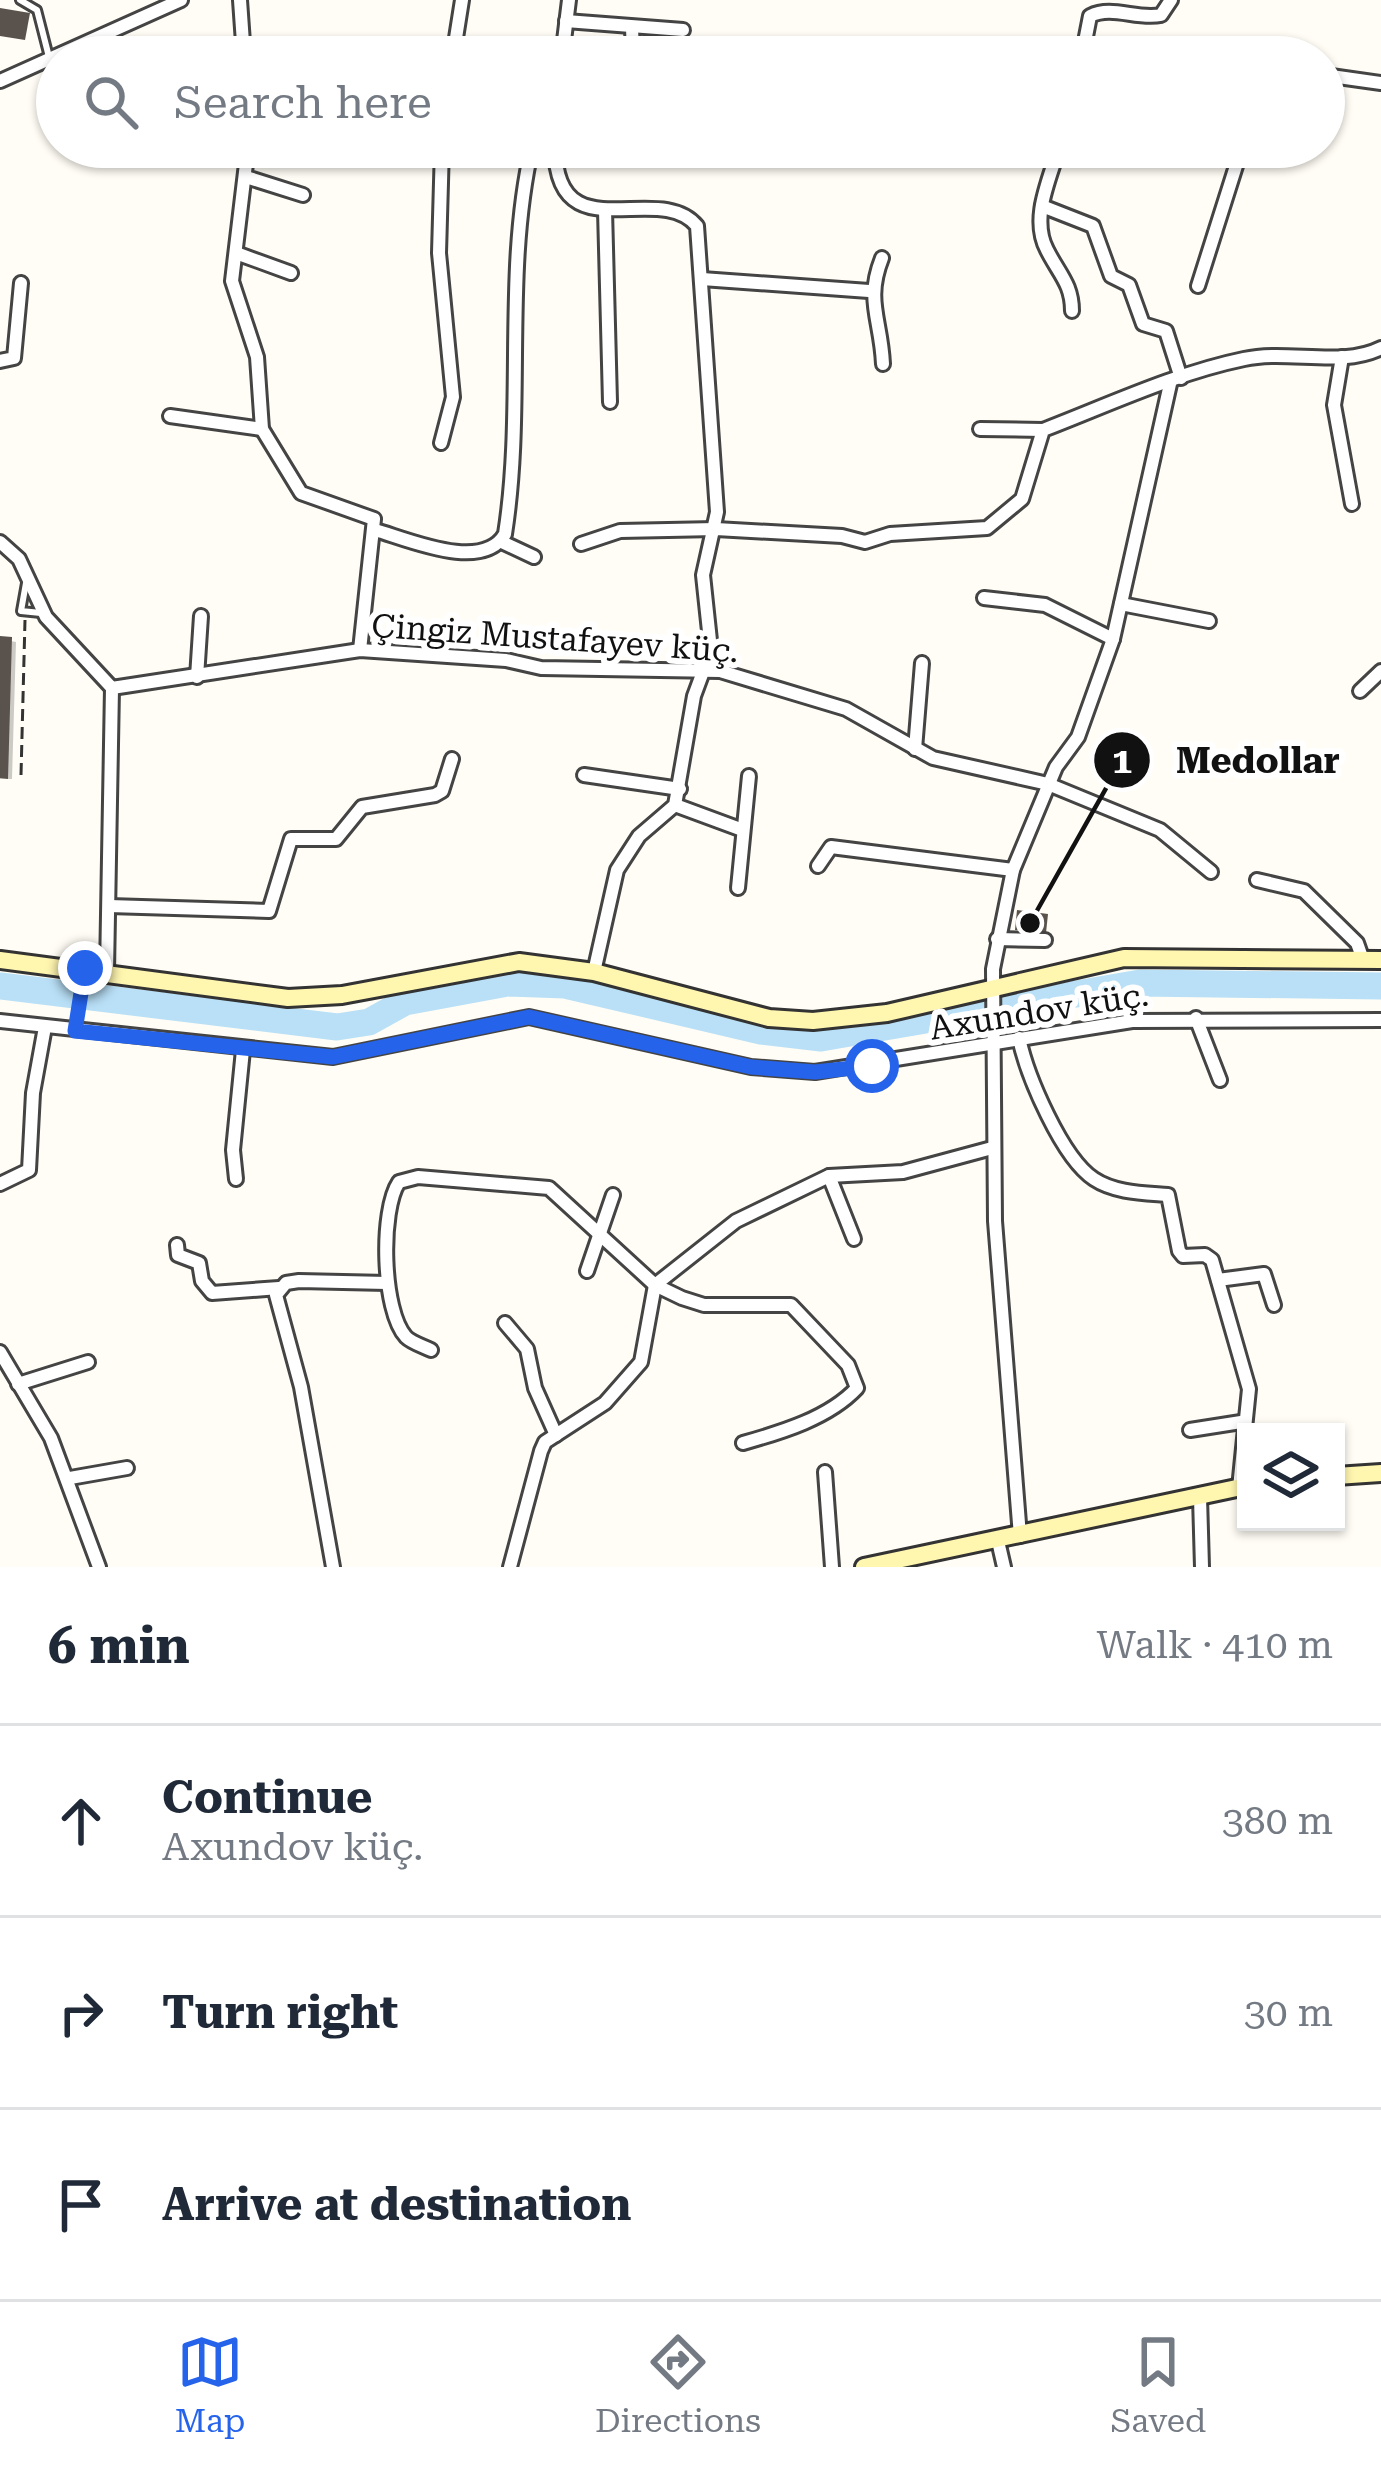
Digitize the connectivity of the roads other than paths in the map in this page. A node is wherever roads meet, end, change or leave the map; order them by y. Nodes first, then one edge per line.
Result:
1 (20, 0) edge
2 (181, 0) edge
3 (240, 0) edge
4 (462, 0) edge
5 (569, 0) edge
6 (1172, 0) edge
7 (566, 21) junction
8 (632, 27) junction
9 (683, 30) dead end
10 (44, 36) edge
11 (98, 36) edge
12 (243, 36) edge
13 (456, 36) edge
14 (564, 36) edge
15 (632, 36) edge
16 (1086, 36) edge
17 (36, 63) edge
18 (1345, 78) edge
19 (0, 81) edge
20 (1381, 83) edge
21 (247, 168) edge
22 (441, 168) edge
23 (529, 168) edge
24 (561, 168) edge
25 (1053, 168) edge
26 (1235, 168) edge
27 (246, 178) junction
28 (303, 195) dead end
29 (1042, 206) junction
30 (605, 210) junction
31 (236, 253) junction
32 (882, 258) dead end
33 (291, 273) dead end
34 (702, 280) junction
35 (21, 284) dead end
36 (1198, 286) dead end
37 (869, 291) junction
38 (1072, 311) dead end
39 (1381, 348) edge
40 (1342, 356) junction
41 (0, 361) edge
42 (883, 364) dead end
43 (1175, 381) junction
44 (610, 402) dead end
45 (170, 416) dead end
46 (262, 429) junction
47 (980, 429) dead end
48 (1043, 430) junction
49 (441, 443) dead end
50 (1352, 505) dead end
51 (716, 529) junction
52 (375, 530) junction
53 (0, 542) edge
54 (502, 542) junction
55 (581, 544) dead end
56 (534, 557) dead end
57 (26, 583) junction
58 (984, 598) dead end
59 (1120, 604) junction
60 (43, 613) junction
61 (201, 616) dead end
62 (1209, 620) dead end
63 (1113, 639) junction
64 (360, 650) junction
65 (922, 663) dead end
66 (706, 670) junction
67 (1381, 671) edge
68 (197, 677) junction
69 (112, 688) junction
70 (1360, 691) dead end
71 (915, 749) junction
72 (452, 759) dead end
73 (584, 775) dead end
74 (748, 776) dead end
75 (1048, 784) junction
76 (680, 789) junction
77 (675, 806) junction
78 (740, 829) junction
79 (818, 866) dead end
80 (1013, 870) junction
81 (1210, 872) dead end
82 (1257, 880) dead end
83 (738, 888) dead end
84 (109, 906) junction
85 (997, 939) junction
86 (1045, 940) dead end
87 (0, 959) edge
88 (1372, 960) edge
89 (107, 971) junction
90 (593, 972) junction
91 (992, 991) junction
92 (1196, 1018) junction
93 (1381, 1020) edge
94 (0, 1022) edge
95 (45, 1027) junction
96 (996, 1036) junction
97 (1019, 1038) junction
98 (243, 1050) junction
99 (1220, 1080) dead end
100 (992, 1148) junction
101 (829, 1176) junction
102 (236, 1179) dead end
103 (0, 1184) edge
104 (613, 1195) dead end
105 (597, 1232) junction
106 (854, 1239) dead end
107 (177, 1245) dead end
108 (586, 1271) dead end
109 (1219, 1280) junction
110 (387, 1283) junction
111 (655, 1285) junction
112 (279, 1288) junction
113 (1274, 1305) dead end
114 (505, 1323) dead end
115 (431, 1350) dead end
116 (0, 1352) edge
117 (88, 1362) dead end
118 (18, 1384) junction
119 (1241, 1422) joint
120 (1190, 1430) dead end
121 (556, 1435) junction
122 (743, 1443) dead end
123 (127, 1468) dead end
124 (825, 1472) dead end
125 (1381, 1473) edge
126 (1345, 1475) edge
127 (70, 1478) junction
128 (1237, 1488) edge
129 (1200, 1497) junction
130 (1020, 1536) junction
131 (998, 1540) junction
132 (99, 1567) edge
133 (333, 1567) edge
134 (510, 1567) edge
135 (832, 1567) edge
136 (864, 1567) edge
137 (1004, 1567) edge
138 (1202, 1567) edge

1 - 10 lane
2 - 11 street
3 - 12 street
4 - 13 street
5 - 7 street
6 - 16 street
7 - 8 street
7 - 14 street
8 - 9 street
8 - 15 street
17 - 19 street
18 - 20 street
21 - 27 street
22 - 49 street
23 - 54 street
24 - 30 street
25 - 29 street
26 - 36 street
27 - 28 street
27 - 31 street
29 - 38 street
29 - 43 street
30 - 34 street
30 - 44 street
31 - 33 street
31 - 46 street
32 - 37 street
34 - 37 street
34 - 51 street
35 - 41 street
37 - 42 street
39 - 40 street
40 - 43 street
40 - 50 street
43 - 48 street
43 - 59 street
45 - 46 street
46 - 52 street
47 - 48 street
48 - 51 street
51 - 55 street
51 - 66 street
52 - 54 street
52 - 64 street
53 - 57 street
54 - 56 street
57 - 60 street
57 - 60 lane
58 - 63 street
59 - 62 street
59 - 63 street
60 - 69 street
61 - 68 street
63 - 75 street
64 - 66 street, Çingiz Mustafayev küç.
64 - 68 street, Çingiz Mustafayev küç.
65 - 71 street
66 - 71 street, Çingiz Mustafayev küç.
66 - 76 street
67 - 70 street
68 - 69 street, Çingiz Mustafayev küç.
69 - 84 street
71 - 75 street, Çingiz Mustafayev küç.
72 - 84 street
73 - 76 street
74 - 78 street
75 - 80 street
75 - 81 street, Çingiz Mustafayev küç.
76 - 77 street
77 - 78 street
77 - 90 street
78 - 83 street
79 - 80 street
80 - 85 street
82 - 88 street
84 - 89 street
85 - 86 street
85 - 91 street
87 - 89 street
88 - 91 street
89 - 90 street
90 - 91 street
91 - 96 street
92 - 93 street, Axundov küç.
92 - 97 street, Axundov küç.
92 - 99 street
94 - 95 street, Axundov küç.
95 - 98 street, Axundov küç.
95 - 103 street
96 - 97 street, Axundov küç.
96 - 98 street, Axundov küç.
96 - 100 street
97 - 109 street
98 - 102 street
100 - 101 street
100 - 130 street
101 - 106 street
101 - 111 street
104 - 105 street
105 - 108 street
105 - 110 street
105 - 111 street
107 - 112 street
109 - 113 street
109 - 119 street
110 - 112 street
110 - 115 street
111 - 121 street
111 - 122 street
112 - 133 street
114 - 121 street
116 - 118 street
117 - 118 street
118 - 127 street
119 - 120 street
121 - 134 street
123 - 127 street
124 - 135 street
125 - 126 street
127 - 132 street
128 - 129 street
129 - 130 street
129 - 138 street
130 - 131 street
131 - 136 street
131 - 137 street

